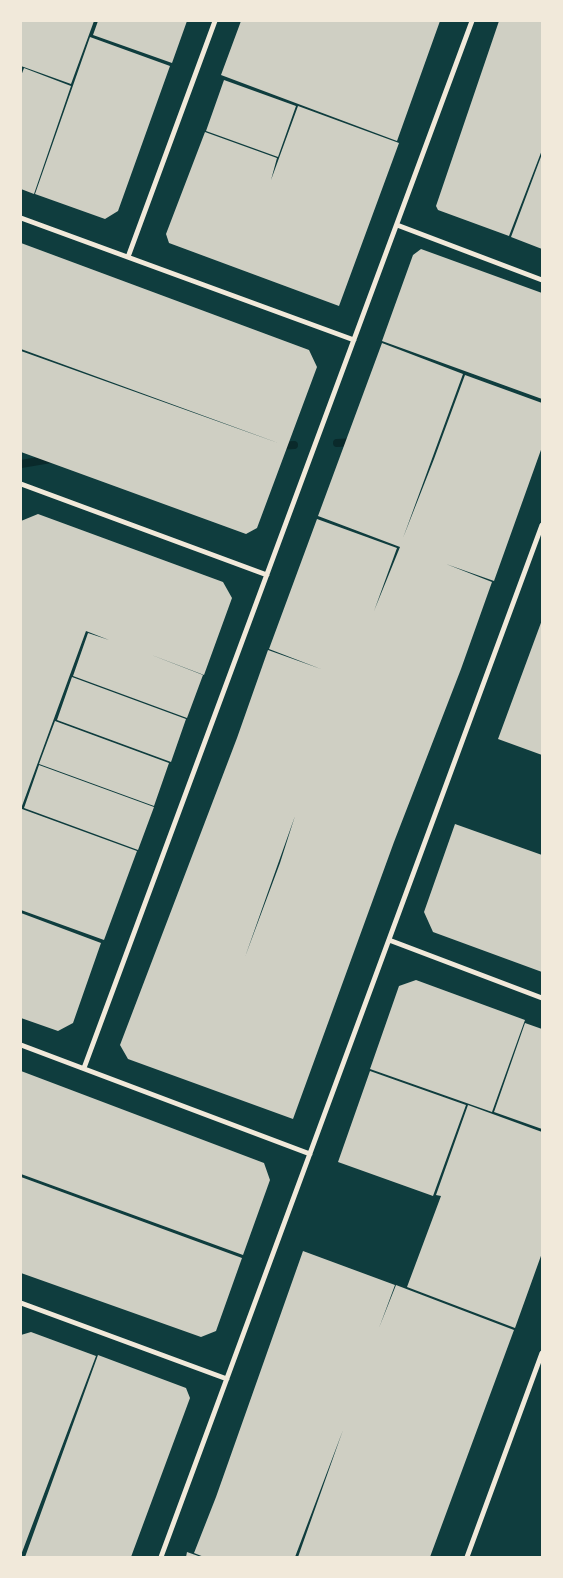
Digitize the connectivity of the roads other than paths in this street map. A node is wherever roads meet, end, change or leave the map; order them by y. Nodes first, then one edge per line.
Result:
1 (215, 21) edge
2 (472, 21) edge
3 (21, 218) edge
4 (397, 225) junction
5 (128, 257) junction
6 (542, 280) edge
7 (354, 340) junction
8 (21, 484) edge
9 (542, 526) edge
10 (267, 574) junction
11 (389, 940) junction
12 (542, 998) edge
13 (21, 1045) edge
14 (84, 1068) junction
15 (310, 1154) junction
16 (21, 1303) edge
17 (542, 1353) edge
18 (227, 1378) junction
19 (161, 1557) edge
20 (467, 1557) edge

1 - 5 street
2 - 4 street
3 - 5 street
4 - 6 street
4 - 7 street
5 - 7 street
7 - 10 street
8 - 10 street
9 - 11 street
10 - 14 street
11 - 12 street
11 - 15 street
13 - 14 street
14 - 15 street
15 - 18 street
16 - 18 street
17 - 20 street
18 - 19 street

